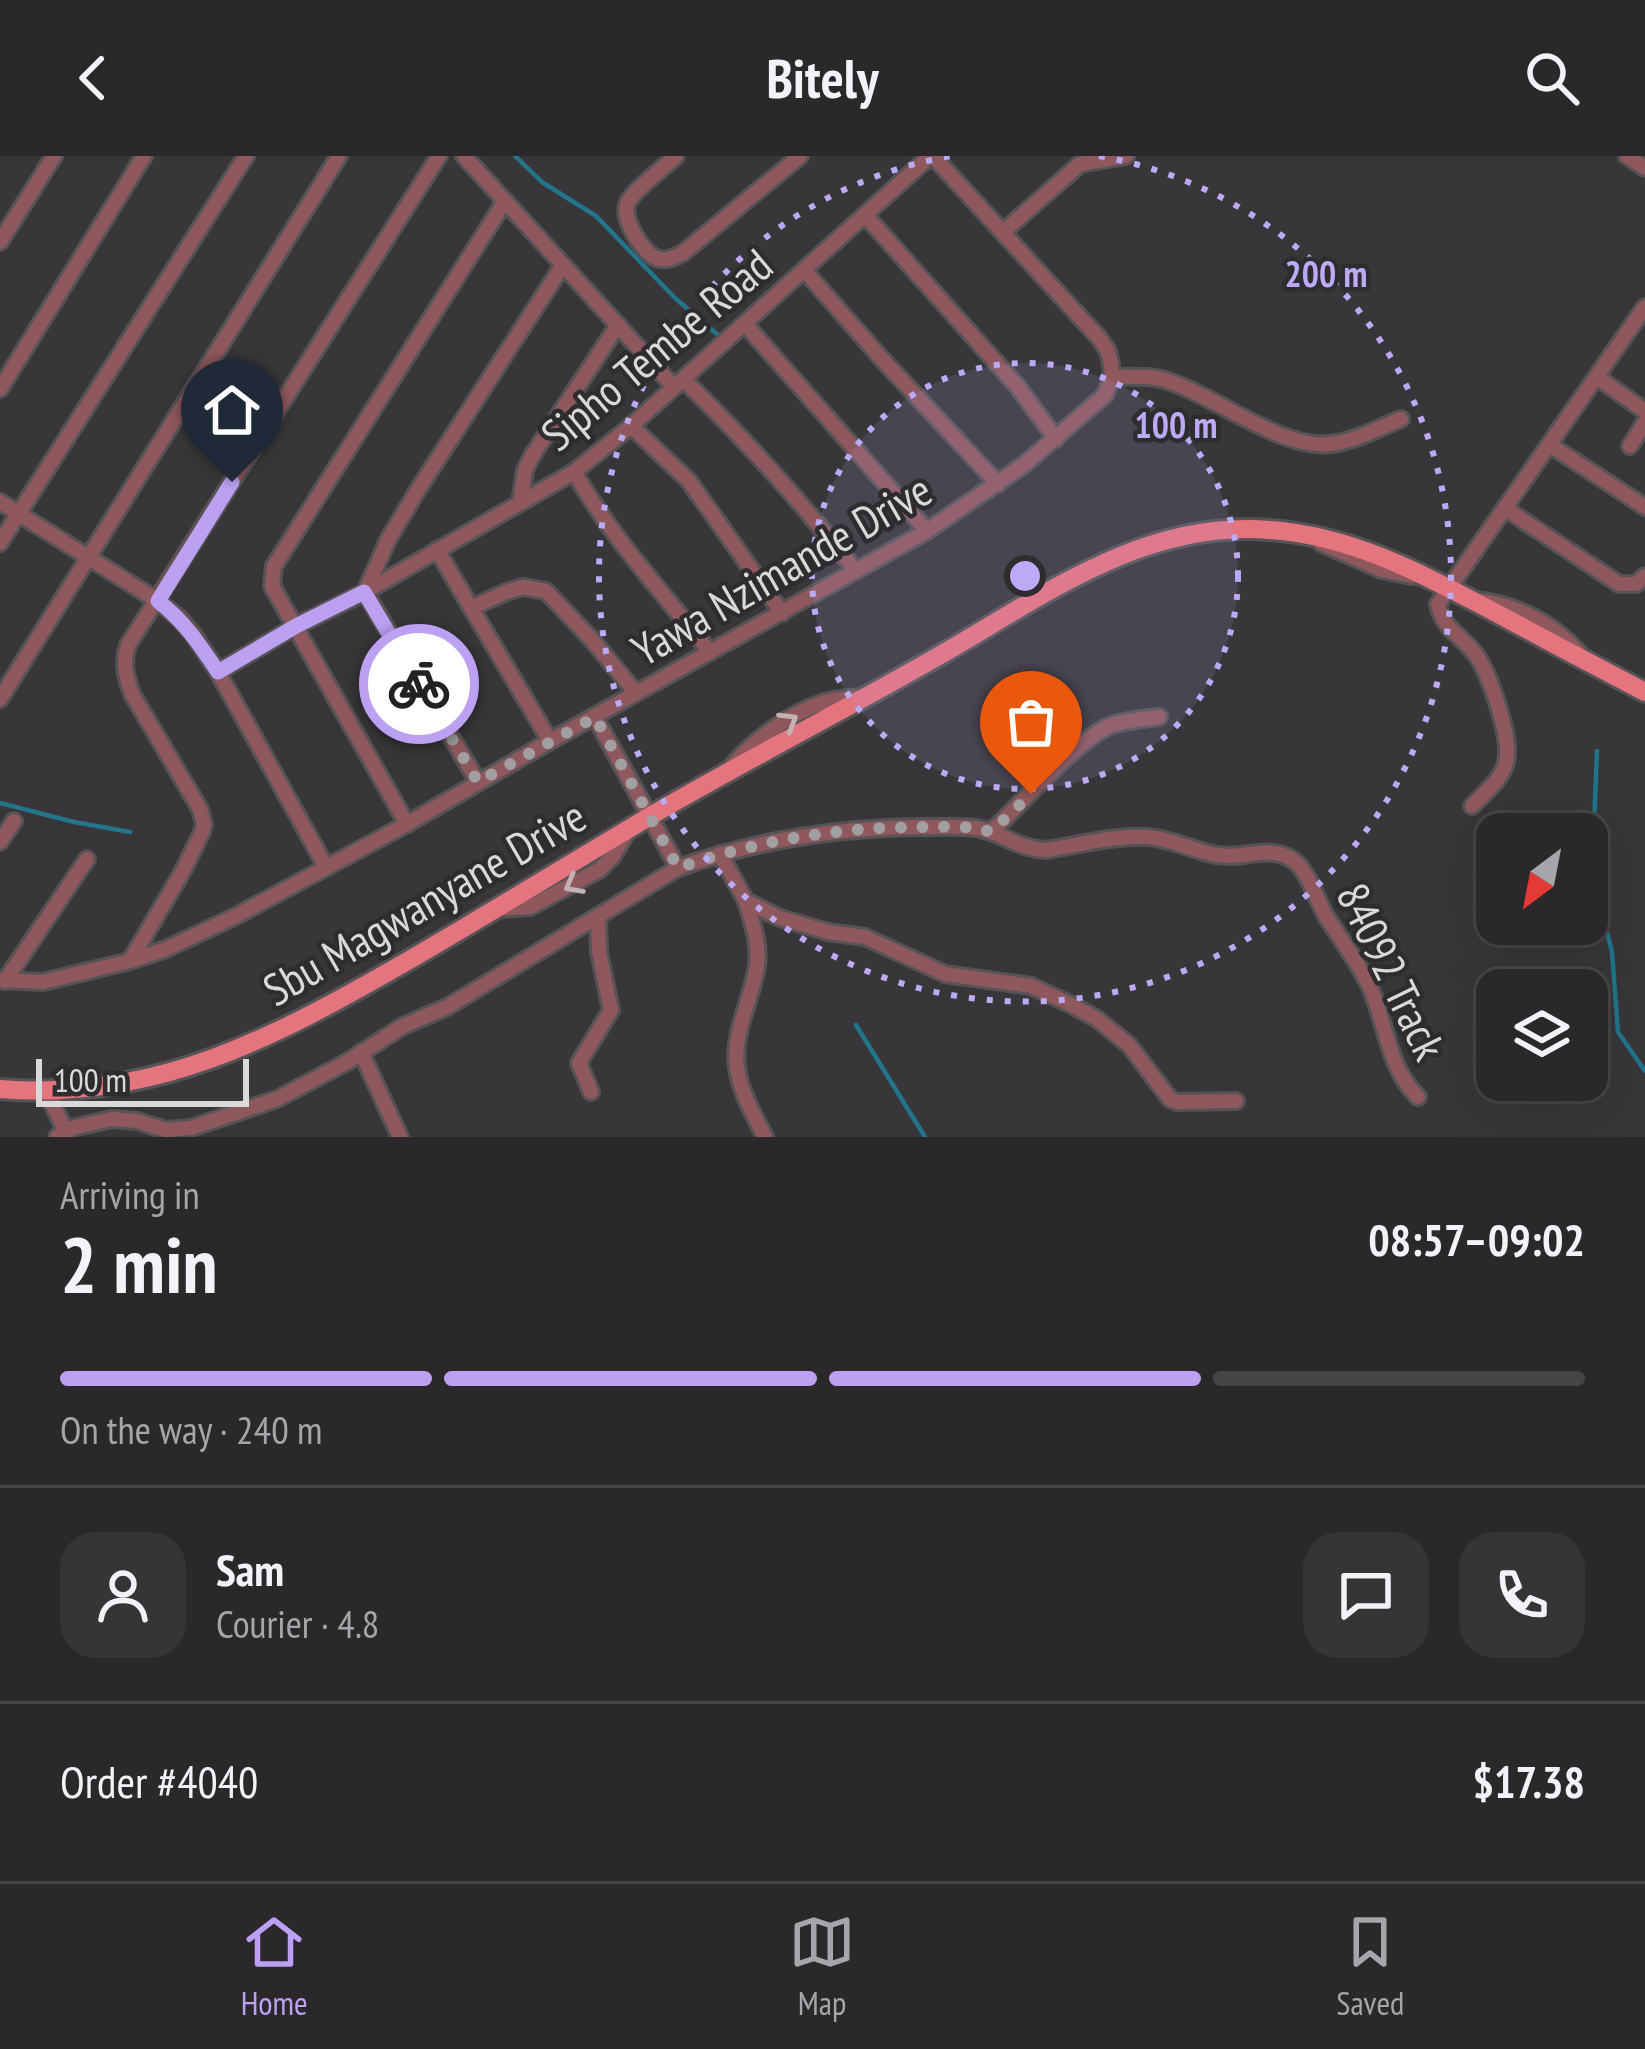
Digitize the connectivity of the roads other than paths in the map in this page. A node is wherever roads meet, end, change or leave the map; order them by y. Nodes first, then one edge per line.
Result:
1 (54, 156) edge
2 (144, 156) edge
3 (246, 156) edge
4 (339, 156) edge
5 (439, 156) edge
6 (464, 156) edge
7 (676, 156) edge
8 (800, 156) edge
9 (932, 156) edge
10 (1126, 156) edge
11 (1627, 156) edge
12 (1081, 160) edge
13 (1645, 167) edge
14 (505, 201) junction
15 (865, 215) junction
16 (1003, 232) junction
17 (0, 242) edge
18 (563, 265) junction
19 (804, 270) junction
20 (1645, 307) edge
21 (745, 324) junction
22 (618, 325) junction
23 (1112, 377) junction
24 (1597, 377) junction
25 (678, 383) junction
26 (0, 389) edge
27 (1645, 411) edge
28 (1401, 419) dead end
29 (1645, 422) edge
30 (632, 425) junction
31 (1056, 439) junction
32 (1550, 445) junction
33 (1630, 446) dead end
34 (574, 472) junction
35 (998, 484) junction
36 (0, 502) edge
37 (520, 503) junction
38 (1645, 507) edge
39 (1506, 509) junction
40 (18, 514) junction
41 (927, 530) junction
42 (0, 543) edge
43 (437, 550) junction
44 (89, 558) junction
45 (856, 571) junction
46 (1645, 576) edge
47 (1448, 588) junction
48 (364, 592) junction
49 (158, 601) junction
50 (472, 608) junction
51 (782, 613) junction
52 (296, 626) junction
53 (710, 652) junction
54 (218, 672) junction
55 (1645, 692) edge
56 (636, 693) junction
57 (0, 700) edge
58 (595, 717) junction
59 (1159, 717) dead end
60 (550, 740) junction
61 (478, 782) junction
62 (1472, 806) dead end
63 (649, 817) junction
64 (14, 821) dead end
65 (407, 824) junction
66 (991, 832) junction
67 (0, 842) edge
68 (720, 854) junction
69 (87, 859) dead end
70 (326, 867) junction
71 (678, 868) junction
72 (746, 901) junction
73 (598, 916) junction
74 (130, 961) junction
75 (2, 981) edge
76 (361, 1052) junction
77 (0, 1089) edge
78 (46, 1091) junction
79 (591, 1092) dead end
80 (1418, 1097) dead end
81 (1236, 1101) dead end
82 (167, 1133) edge
83 (64, 1134) edge
84 (400, 1137) edge
85 (765, 1137) edge

1 - 17 street
2 - 26 street
3 - 40 street
4 - 44 street
5 - 49 street
6 - 14 street
7 - 8 street
9 - 15 street, Sipho Tembe Road
9 - 16 street
10 - 12 street
11 - 13 street
12 - 16 street
14 - 18 street
14 - 52 street
15 - 19 street, Sipho Tembe Road
15 - 31 street
16 - 23 street
18 - 22 street
18 - 48 street
19 - 21 street, Sipho Tembe Road
19 - 35 street
20 - 24 street
21 - 25 street, Sipho Tembe Road
21 - 41 street
22 - 25 street
22 - 37 street
23 - 28 street
23 - 31 street, Yawa Nzimande Drive
24 - 27 street
24 - 32 street
25 - 30 street, Sipho Tembe Road
25 - 45 street
29 - 33 street
30 - 34 street, Sipho Tembe Road
30 - 51 street
31 - 35 street, Yawa Nzimande Drive
32 - 38 street
32 - 39 street
34 - 37 street, Sipho Tembe Road
34 - 53 street
35 - 41 street, Yawa Nzimande Drive
36 - 40 street
37 - 43 street, Sipho Tembe Road
39 - 46 street
39 - 47 street
40 - 42 street
40 - 44 street
41 - 45 street, Yawa Nzimande Drive
43 - 48 street, Sipho Tembe Road
43 - 50 street
44 - 49 street
44 - 57 street
45 - 51 street, Yawa Nzimande Drive
47 - 55 main road, Sbu Magwanyane Drive
47 - 62 street
47 - 63 main road, Sbu Magwanyane Drive
48 - 52 street, Sipho Tembe Road
48 - 61 street
49 - 54 street
49 - 74 street
50 - 56 street
50 - 60 street
51 - 53 street, Yawa Nzimande Drive
52 - 54 street, Sipho Tembe Road
52 - 65 street
53 - 56 street, Yawa Nzimande Drive
54 - 70 street
56 - 58 street, Yawa Nzimande Drive
58 - 60 street, Yawa Nzimande Drive
58 - 63 street
59 - 66 street
60 - 61 street, Yawa Nzimande Drive
61 - 65 street, Yawa Nzimande Drive
63 - 71 street
63 - 78 main road, Sbu Magwanyane Drive
64 - 67 street
65 - 70 street, Yawa Nzimande Drive
66 - 68 street, 84092 Track
66 - 80 street, 84092 Track
68 - 71 street, 84092 Track
68 - 72 street
69 - 75 street
70 - 74 street, Yawa Nzimande Drive
71 - 73 street, 84092 Track
72 - 81 street
72 - 85 street
73 - 76 street, 84092 Track
73 - 79 street
74 - 75 street, Yawa Nzimande Drive
76 - 82 street, 84092 Track
76 - 84 street
77 - 78 main road, Sbu Magwanyane Drive
78 - 83 street
82 - 83 street

